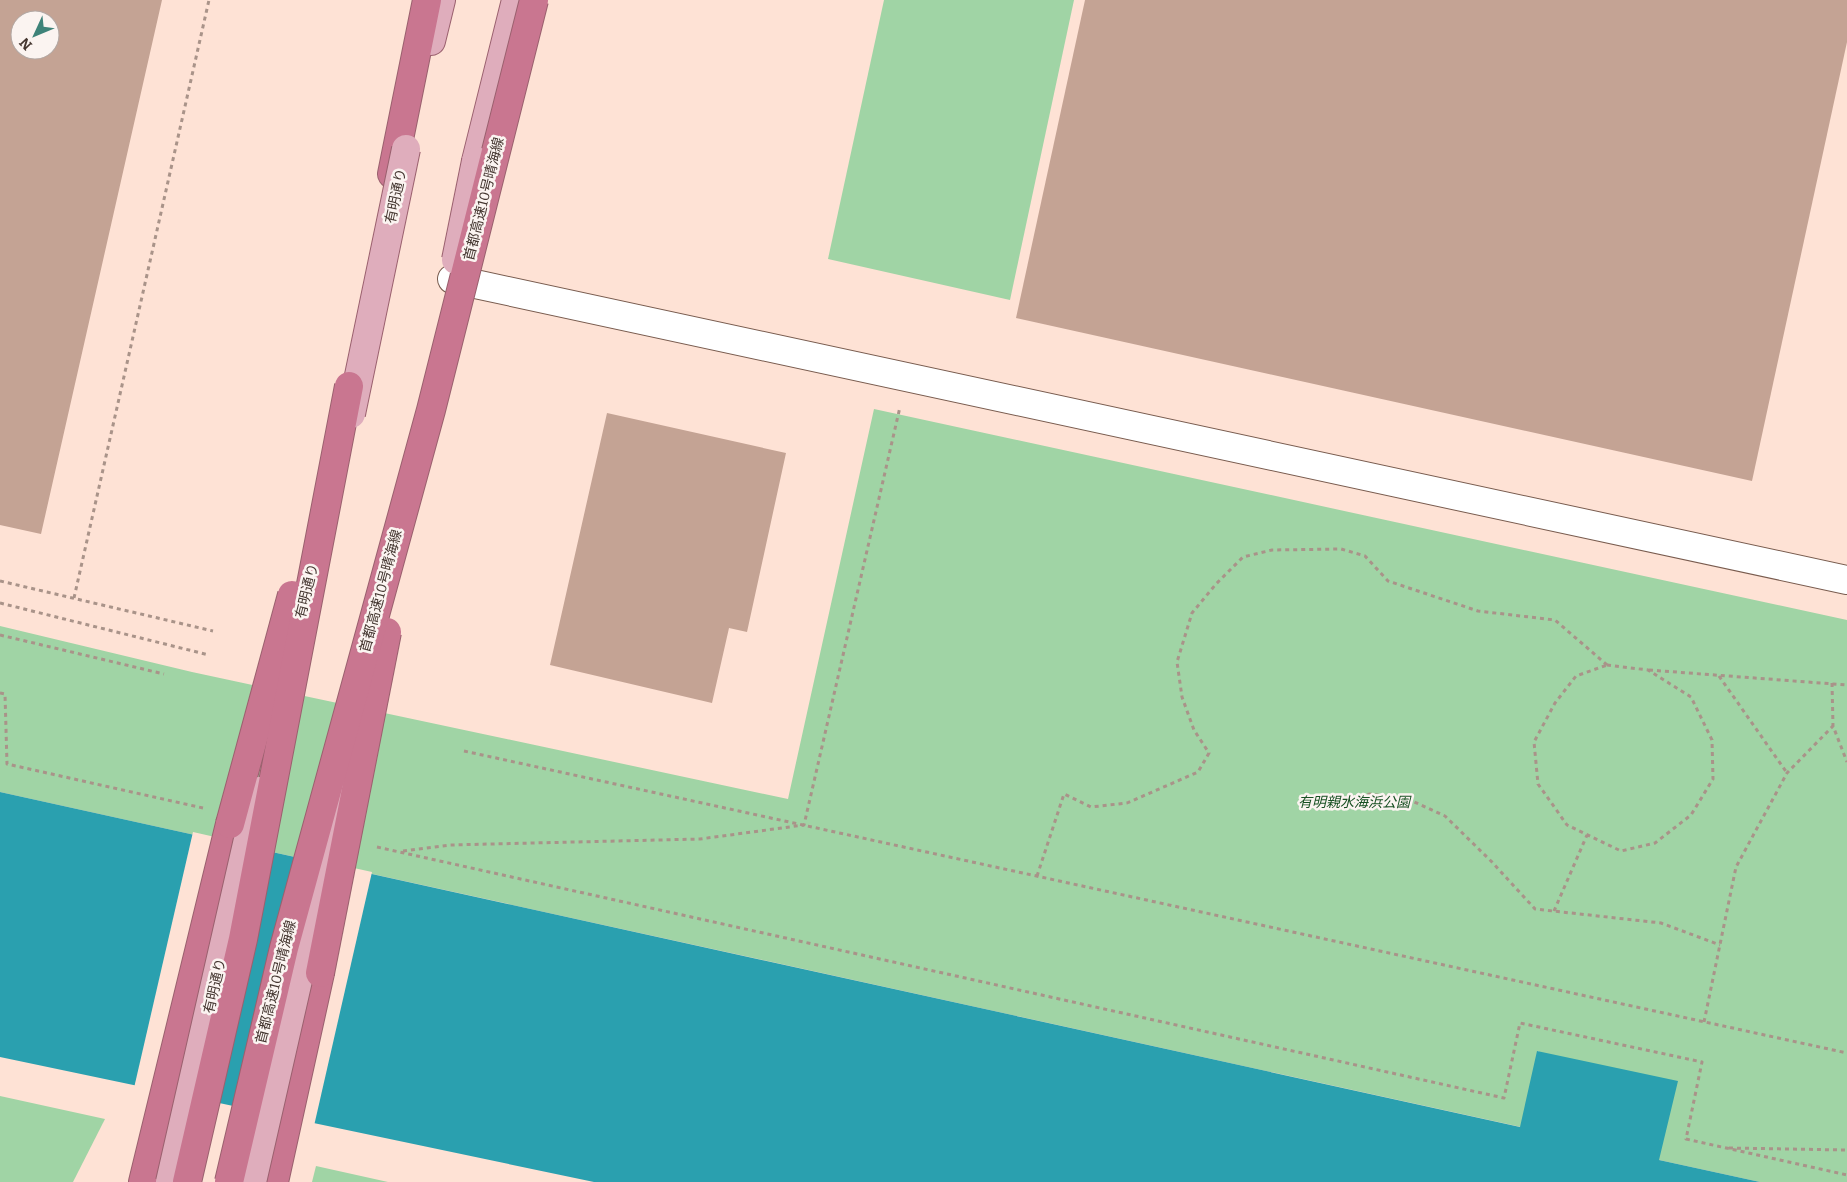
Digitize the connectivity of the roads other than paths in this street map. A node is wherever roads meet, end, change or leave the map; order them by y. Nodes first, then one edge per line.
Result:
1 (427, 0) edge
2 (441, 0) edge
3 (516, 0) edge
4 (534, 0) edge
5 (452, 279) junction
6 (349, 386) junction
7 (431, 410) junction
8 (1847, 580) edge
9 (143, 1182) edge
10 (170, 1182) edge
11 (187, 1182) edge
12 (229, 1182) edge
13 (252, 1182) edge
14 (274, 1182) edge

1 - 6 highway
2 - 10 main road, 有明通り, bridge
3 - 5 main road, bridge
4 - 7 highway, 首都高速10号晴海線, bridge
5 - 8 street
5 - 13 main road, bridge
6 - 9 highway, bridge
6 - 11 highway, bridge
7 - 12 highway, 首都高速10号晴海線, bridge
7 - 14 highway, bridge

